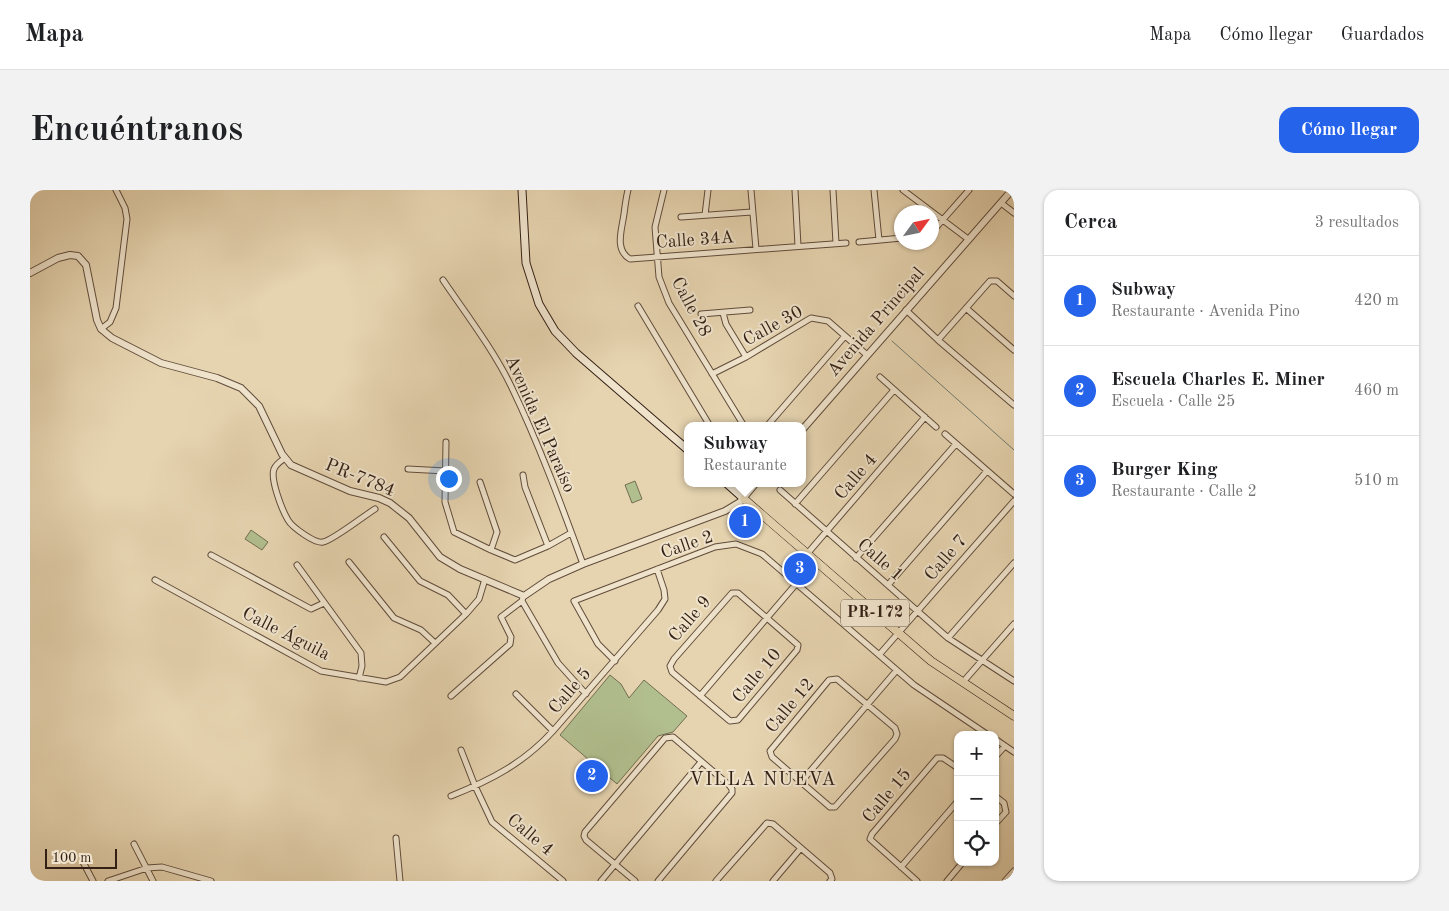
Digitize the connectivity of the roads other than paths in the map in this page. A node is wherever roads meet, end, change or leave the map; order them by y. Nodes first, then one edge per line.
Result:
1 (116, 190) edge
2 (522, 190) edge
3 (628, 190) edge
4 (664, 190) edge
5 (708, 190) edge
6 (751, 190) edge
7 (795, 190) edge
8 (833, 190) edge
9 (874, 190) edge
10 (903, 190) edge
11 (969, 190) edge
12 (1012, 190) edge
13 (1001, 203) junction
14 (752, 212) junction
15 (1014, 213) edge
16 (705, 215) junction
17 (681, 217) dead end
18 (942, 220) junction
19 (939, 224) edge
20 (894, 239) edge
21 (968, 239) junction
22 (879, 240) junction
23 (846, 242) dead end
24 (860, 242) dead end
25 (836, 243) junction
26 (798, 246) junction
27 (756, 249) junction
28 (656, 257) junction
29 (30, 273) edge
30 (443, 280) dead end
31 (1014, 296) edge
32 (638, 306) dead end
33 (966, 308) junction
34 (750, 310) dead end
35 (906, 310) junction
36 (723, 313) junction
37 (701, 314) dead end
38 (101, 329) junction
39 (845, 336) junction
40 (938, 340) junction
41 (1014, 350) edge
42 (867, 355) junction
43 (746, 357) junction
44 (712, 374) junction
45 (880, 377) dead end
46 (894, 390) junction
47 (1014, 405) edge
48 (925, 417) junction
49 (708, 422) edge
50 (742, 422) edge
51 (770, 422) edge
52 (806, 425) edge
53 (936, 427) dead end
54 (945, 434) dead end
55 (446, 442) dead end
56 (956, 444) junction
57 (684, 447) edge
58 (285, 458) junction
59 (408, 469) dead end
60 (446, 470) junction
61 (987, 471) junction
62 (523, 475) dead end
63 (480, 482) dead end
64 (730, 487) edge
65 (747, 487) edge
66 (752, 487) edge
67 (780, 490) dead end
68 (749, 491) junction
69 (1014, 494) edge
70 (744, 499) junction
71 (1014, 501) edge
72 (795, 504) junction
73 (375, 509) dead end
74 (826, 532) junction
75 (571, 533) junction
76 (384, 537) dead end
77 (548, 546) junction
78 (491, 550) junction
79 (807, 554) junction
80 (211, 555) dead end
81 (856, 558) junction
82 (349, 562) dead end
83 (1014, 563) edge
84 (582, 564) junction
85 (297, 565) dead end
86 (657, 569) junction
87 (484, 579) junction
88 (155, 580) dead end
89 (796, 584) junction
90 (888, 586) junction
91 (523, 598) junction
92 (324, 603) junction
93 (918, 612) junction
94 (466, 614) junction
95 (767, 618) junction
96 (1014, 624) edge
97 (898, 633) junction
98 (948, 638) junction
99 (436, 643) junction
100 (879, 656) junction
101 (982, 660) junction
102 (615, 661) junction
103 (896, 670) junction
104 (359, 678) junction
105 (1014, 681) edge
106 (963, 682) junction
107 (516, 694) dead end
108 (586, 694) junction
109 (451, 696) dead end
110 (700, 696) junction
111 (867, 704) junction
112 (1014, 716) edge
113 (553, 731) junction
114 (982, 731) edge
115 (999, 742) edge
116 (1005, 746) junction
117 (461, 750) dead end
118 (1014, 752) edge
119 (999, 753) edge
120 (701, 762) junction
121 (954, 765) edge
122 (801, 782) junction
123 (475, 786) junction
124 (451, 796) dead end
125 (999, 799) edge
126 (954, 806) edge
127 (999, 820) edge
128 (396, 838) dead end
129 (134, 844) dead end
130 (801, 848) junction
131 (83, 862) dead end
132 (614, 864) junction
133 (960, 866) edge
134 (901, 867) junction
135 (147, 868) junction
136 (1014, 870) edge
137 (93, 881) edge
138 (108, 881) edge
139 (153, 881) edge
140 (211, 881) edge
141 (400, 881) edge
142 (563, 881) edge
143 (601, 881) edge
144 (635, 881) edge
145 (658, 881) edge
146 (716, 881) edge
147 (773, 881) edge
148 (830, 881) edge
149 (917, 881) edge
150 (947, 881) edge
151 (1005, 881) edge

1 - 38 street
2 - 57 main road
3 - 28 street, Calle 34A
4 - 28 street, Calle 28
5 - 16 street
6 - 14 street
7 - 26 street
8 - 25 street
9 - 22 street
10 - 18 street
11 - 18 street
12 - 13 street, Avenida Principal
13 - 15 street
13 - 21 street, Avenida Principal
14 - 16 street
14 - 27 street
16 - 17 street
18 - 19 street
18 - 21 street
20 - 22 street
21 - 35 street, Avenida Principal
22 - 24 street
23 - 25 street, Calle 34A
25 - 26 street, Calle 34A
26 - 27 street, Calle 34A
27 - 28 street, Calle 34A
28 - 44 street, Calle 28
29 - 38 street
30 - 75 street, Avenida El Paraíso
31 - 33 street
32 - 49 street
33 - 40 street
33 - 41 street
34 - 36 street
35 - 40 street
35 - 42 street, Avenida Principal
36 - 37 street
36 - 43 street
38 - 58 street, PR-7784 / PR-7784
39 - 42 street, Calle 30
39 - 43 street, Calle 30
39 - 51 street
40 - 47 street
42 - 52 street, Avenida Principal
43 - 44 street, Calle 30
44 - 50 street, Calle 28
45 - 46 street
46 - 48 street
46 - 72 street
48 - 53 street
48 - 74 street, Calle 4
54 - 56 street
55 - 60 street
56 - 61 street
56 - 81 street
58 - 73 street
58 - 87 street, PR-7784 / PR-7784
59 - 60 street
60 - 78 street
61 - 69 street
61 - 90 street
62 - 77 street
63 - 78 street
64 - 70 main road, PR-172
65 - 68 street
66 - 68 street
67 - 72 street, Calle 1
68 - 70 street
70 - 79 main road, PR-172
70 - 84 street
71 - 93 street, Calle 7
72 - 74 street, Calle 1
74 - 79 street, Calle 4
74 - 81 street, Calle 1
75 - 77 street
75 - 84 street, Avenida El Paraíso
76 - 94 street
77 - 78 street
79 - 97 main road, PR-172
80 - 92 street
81 - 90 street, Calle 1
82 - 99 street
83 - 98 street
84 - 91 street
85 - 92 street
86 - 89 street, Calle 2
86 - 102 street, Calle 5
86 - 102 street, Calle 2
87 - 91 street, PR-7784 / PR-7784
87 - 94 street, Calle Águila
88 - 104 street, Calle Águila
89 - 95 street
89 - 100 street, Calle 2
90 - 93 street, Calle 1
91 - 108 street
91 - 109 street
92 - 104 street
93 - 97 street, Calle 7
93 - 98 street, Calle 1
94 - 99 street, Calle Águila
95 - 110 street
95 - 110 street, Calle 9
95 - 110 street, Calle 10
96 - 101 street
97 - 100 street, Calle 7
97 - 106 main road, PR-172
98 - 101 street, Calle 1
99 - 104 street, Calle Águila
100 - 103 street, Calle 2
101 - 105 street, Calle 1
101 - 106 street
102 - 108 street, Calle 5
103 - 111 street
103 - 114 street, Calle 2
106 - 112 main road, PR-172
107 - 113 street
108 - 113 street, Calle 5
111 - 122 street
111 - 122 street
111 - 122 street, Calle 12
113 - 123 street, Calle 5
115 - 116 street
116 - 118 street
116 - 119 street
117 - 123 street, Calle 4
120 - 132 street
120 - 132 street
120 - 145 street
121 - 134 street, Calle 15
123 - 124 street, Calle 5
123 - 142 street, Calle 4
125 - 127 street
126 - 134 street
128 - 141 street
129 - 135 street
130 - 146 street
130 - 147 street
130 - 148 street
131 - 137 street
132 - 143 street
132 - 144 street
133 - 150 street
134 - 149 street
135 - 138 street
135 - 139 street
135 - 140 street
136 - 151 street

